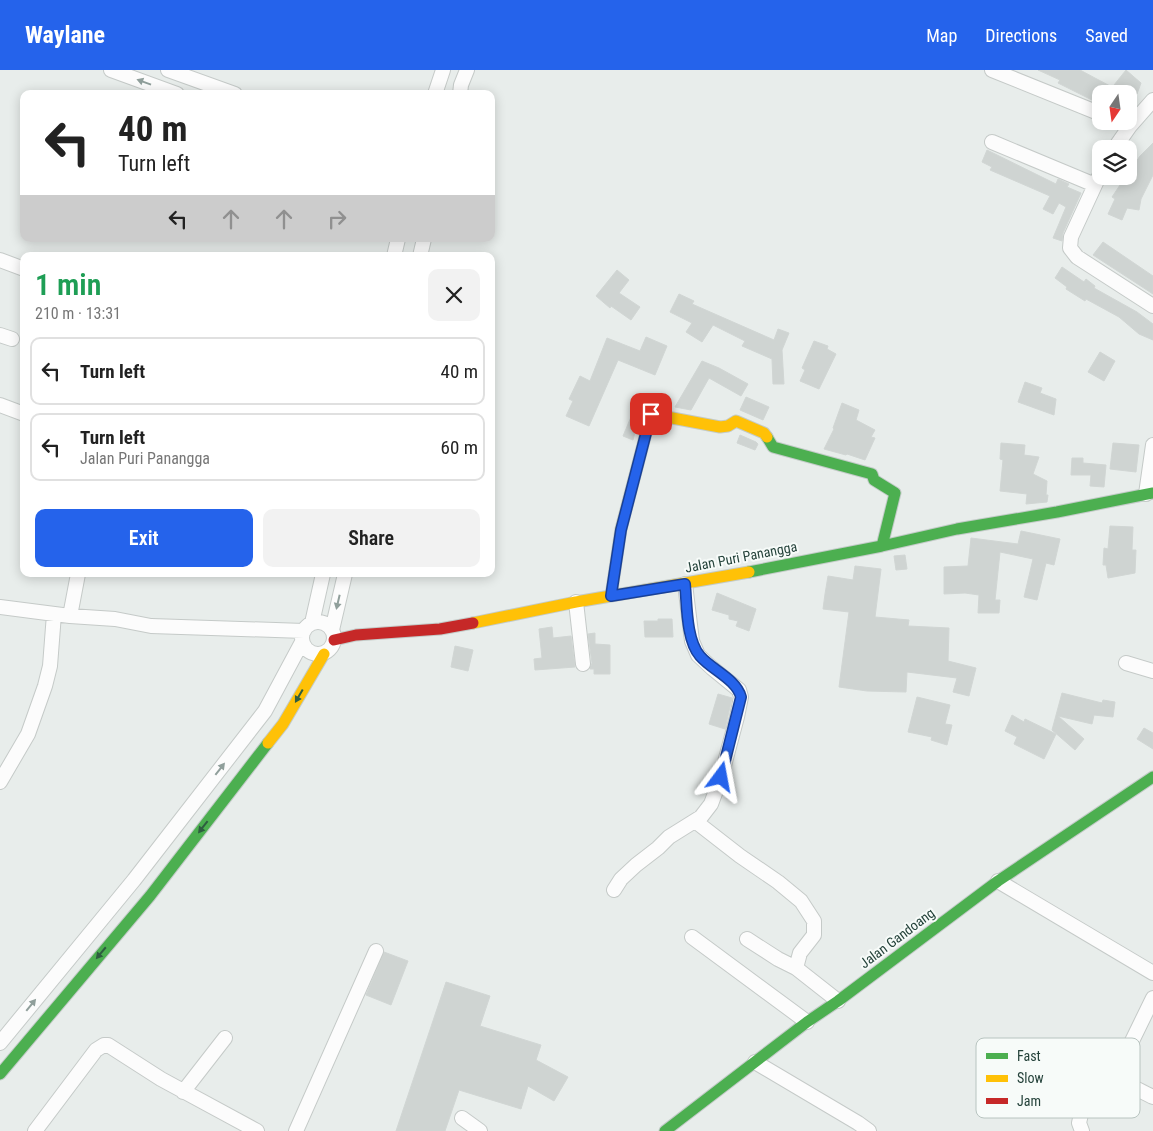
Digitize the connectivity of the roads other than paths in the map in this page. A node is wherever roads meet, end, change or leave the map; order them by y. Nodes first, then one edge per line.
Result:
1 (111, 70) edge
2 (168, 70) edge
3 (185, 70) edge
4 (442, 70) edge
5 (467, 70) edge
6 (992, 70) edge
7 (1022, 75) edge
8 (197, 88) edge
9 (166, 90) edge
10 (210, 90) edge
11 (436, 90) edge
12 (460, 90) edge
13 (1153, 100) edge
14 (1092, 110) edge
15 (1138, 112) edge
16 (992, 142) dead end
17 (1092, 184) edge
18 (1095, 185) edge
19 (0, 260) edge
20 (20, 268) edge
21 (1153, 306) edge
22 (0, 405) edge
23 (20, 412) edge
24 (1153, 445) edge
25 (1150, 494) edge
26 (882, 546) junction
27 (77, 577) edge
28 (322, 577) edge
29 (344, 577) edge
30 (685, 584) junction
31 (611, 596) junction
32 (576, 602) junction
33 (0, 607) edge
34 (54, 614) junction
35 (70, 616) junction
36 (306, 632) junction
37 (333, 635) junction
38 (324, 654) junction
39 (1126, 663) dead end
40 (583, 664) dead end
41 (1153, 671) edge
42 (1153, 777) edge
43 (0, 782) edge
44 (695, 821) junction
45 (134, 880) junction
46 (998, 881) junction
47 (614, 890) dead end
48 (150, 896) junction
49 (692, 937) dead end
50 (747, 939) dead end
51 (376, 951) dead end
52 (796, 968) junction
53 (1153, 973) edge
54 (1153, 998) edge
55 (838, 1001) junction
56 (807, 1022) junction
57 (225, 1038) dead end
58 (1134, 1038) edge
59 (0, 1043) edge
60 (0, 1051) edge
61 (11, 1060) junction
62 (755, 1062) junction
63 (0, 1074) edge
64 (1140, 1091) edge
65 (183, 1092) junction
66 (1153, 1097) edge
67 (462, 1118) dead end
68 (1080, 1118) edge
69 (35, 1131) edge
70 (257, 1131) edge
71 (296, 1131) edge
72 (480, 1131) edge
73 (666, 1131) edge
74 (868, 1131) edge
75 (1082, 1131) edge

9 -> 1 street
2 - 8 street
3 - 8 street
4 - 11 street
5 - 12 street
6 - 7 street
7 - 14 street
8 - 10 street
13 - 15 street
16 - 17 street
18 - 21 street
19 - 20 street
22 - 23 street
24 - 25 street
25 - 26 street, Jalan Puri Panangga
26 - 30 street, Jalan Puri Panangga
26 - 31 street
27 - 35 street
28 - 36 street
29 -> 37 street
30 - 31 street, Jalan Puri Panangga
30 - 44 street
31 - 32 street, Jalan Puri Panangga
32 - 37 street, Jalan Puri Panangga
32 - 40 street
33 - 34 street
34 - 35 street
34 - 43 street
35 - 36 street
36 - 37 street
36 - 38 street
45 -> 36 street
37 - 38 street
38 -> 48 street
39 - 41 street
42 - 46 street, Jalan Gandoang
44 - 47 street
44 - 52 street
45 - 48 street
59 -> 45 street
46 - 53 street
46 - 55 street, Jalan Gandoang
48 -> 61 street
49 - 56 street
50 - 52 street
51 - 71 street
52 - 55 street
54 - 58 street
55 - 56 street, Jalan Gandoang
56 - 62 street, Jalan Gandoang
57 - 65 street
60 - 61 street
61 - 63 street
62 - 73 street, Jalan Gandoang
62 - 74 street
64 - 66 street
65 - 69 street
65 - 70 street
67 - 72 street
68 - 75 street

